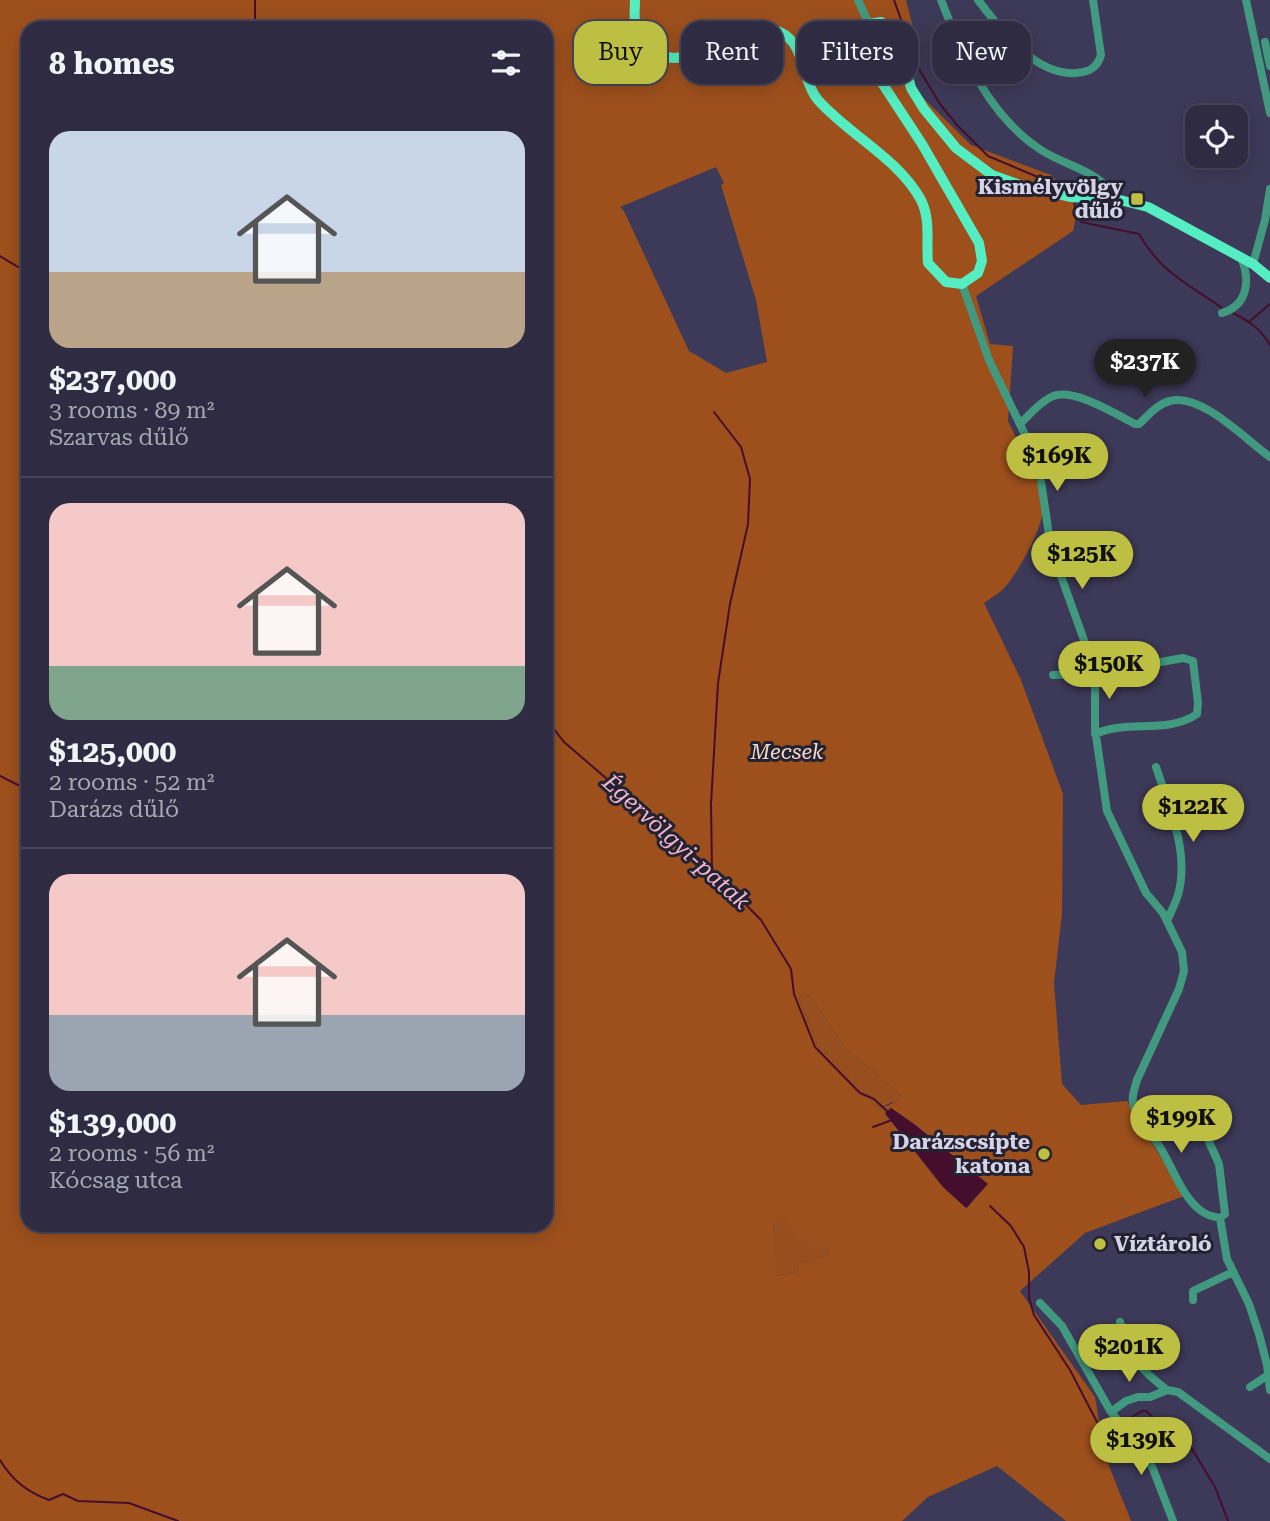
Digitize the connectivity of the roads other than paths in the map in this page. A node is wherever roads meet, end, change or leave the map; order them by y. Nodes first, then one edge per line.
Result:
1 (635, 0) edge
2 (858, 0) edge
3 (941, 0) edge
4 (978, 0) edge
5 (1093, 0) edge
6 (1246, 0) edge
7 (868, 21) edge
8 (1265, 42) dead end
9 (1270, 66) edge
10 (883, 84) edge
11 (910, 84) edge
12 (1270, 113) edge
13 (1270, 189) edge
14 (1116, 199) junction
15 (1241, 257) junction
16 (1253, 264) junction
17 (1270, 278) edge
18 (962, 284) junction
19 (1223, 313) dead end
20 (1021, 423) junction
21 (1270, 457) edge
22 (1095, 674) junction
23 (1053, 675) dead end
24 (1095, 734) junction
25 (1156, 767) dead end
26 (1167, 920) junction
27 (1205, 1133) dead end
28 (1220, 1218) junction
29 (1233, 1272) junction
30 (1193, 1300) dead end
31 (1040, 1303) dead end
32 (1269, 1361) edge
33 (1143, 1369) junction
34 (1268, 1376) junction
35 (1250, 1387) dead end
36 (1167, 1390) junction
37 (1270, 1390) edge
38 (1111, 1412) junction
39 (1270, 1459) edge
40 (1173, 1521) edge

1 - 18 main road
2 - 7 street
3 - 14 street
4 - 5 street
6 - 12 street
8 - 9 street
10 - 18 main road
11 - 14 main road
13 - 16 street
14 - 15 main road
15 - 16 main road
15 - 19 street
16 - 17 main road
18 - 20 street
20 - 21 street
20 - 22 street
22 - 23 street
22 - 24 street
22 - 24 street
24 - 26 street
25 - 26 street
26 - 28 street
27 - 28 street
28 - 29 street
29 - 30 street
29 - 32 street
31 - 38 street
32 - 34 street
33 - 33 street
33 - 36 street
34 - 35 street
34 - 37 street
36 - 38 street
36 - 39 street
38 - 40 street

